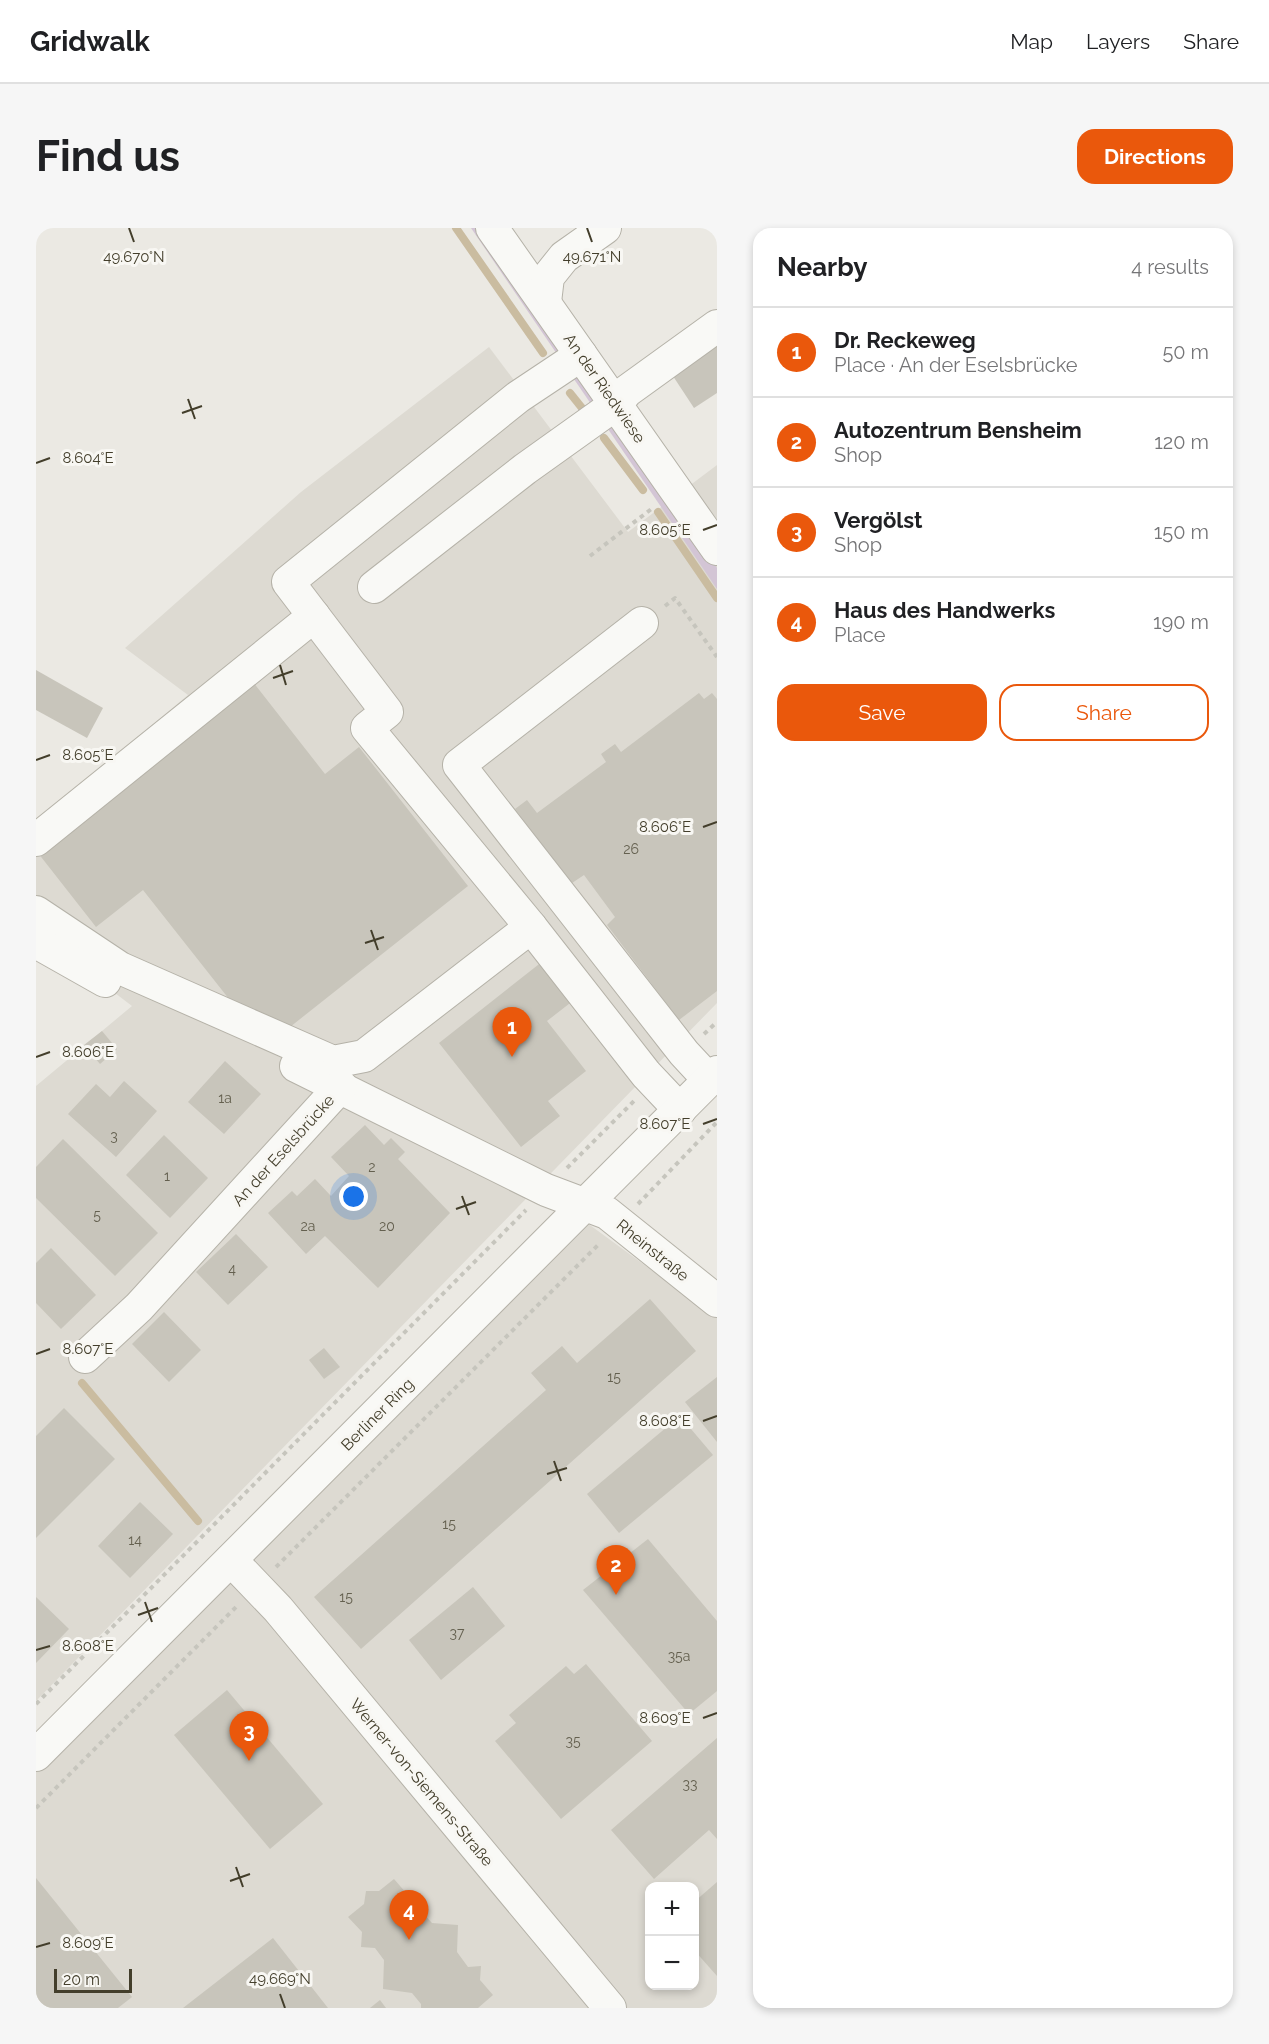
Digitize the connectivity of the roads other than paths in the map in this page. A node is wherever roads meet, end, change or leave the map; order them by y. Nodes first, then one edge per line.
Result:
1 (492, 228) edge
2 (604, 228) edge
3 (545, 302) junction
4 (717, 326) edge
5 (581, 355) junction
6 (616, 404) junction
7 (717, 549) edge
8 (374, 587) dead end
9 (314, 616) junction
10 (642, 623) road end
11 (36, 840) edge
12 (36, 912) edge
13 (531, 927) junction
14 (36, 942) edge
15 (713, 1076) edge
16 (340, 1086) junction
17 (680, 1110) junction
18 (585, 1206) junction
19 (717, 1301) edge
20 (85, 1357) dead end
21 (231, 1560) junction
22 (36, 1755) edge
23 (610, 2008) edge

1 - 3 street, An der Riedwiese
2 - 3 street
3 - 5 street, An der Riedwiese
4 - 6 street
5 - 6 street, An der Riedwiese
5 - 9 street
6 - 7 street, An der Riedwiese
6 - 8 street
9 - 11 street
9 - 13 street
10 - 15 street
12 - 13 street
13 - 17 street
14 - 16 street
15 - 17 street, Berliner Ring
16 - 18 street, An der Eselsbrücke
16 - 20 street, An der Eselsbrücke
17 - 18 street, Berliner Ring
18 - 19 street, Rheinstraße
18 - 21 street, Berliner Ring
21 - 22 street, Berliner Ring
21 - 23 street, Werner-von-Siemens-Straße

